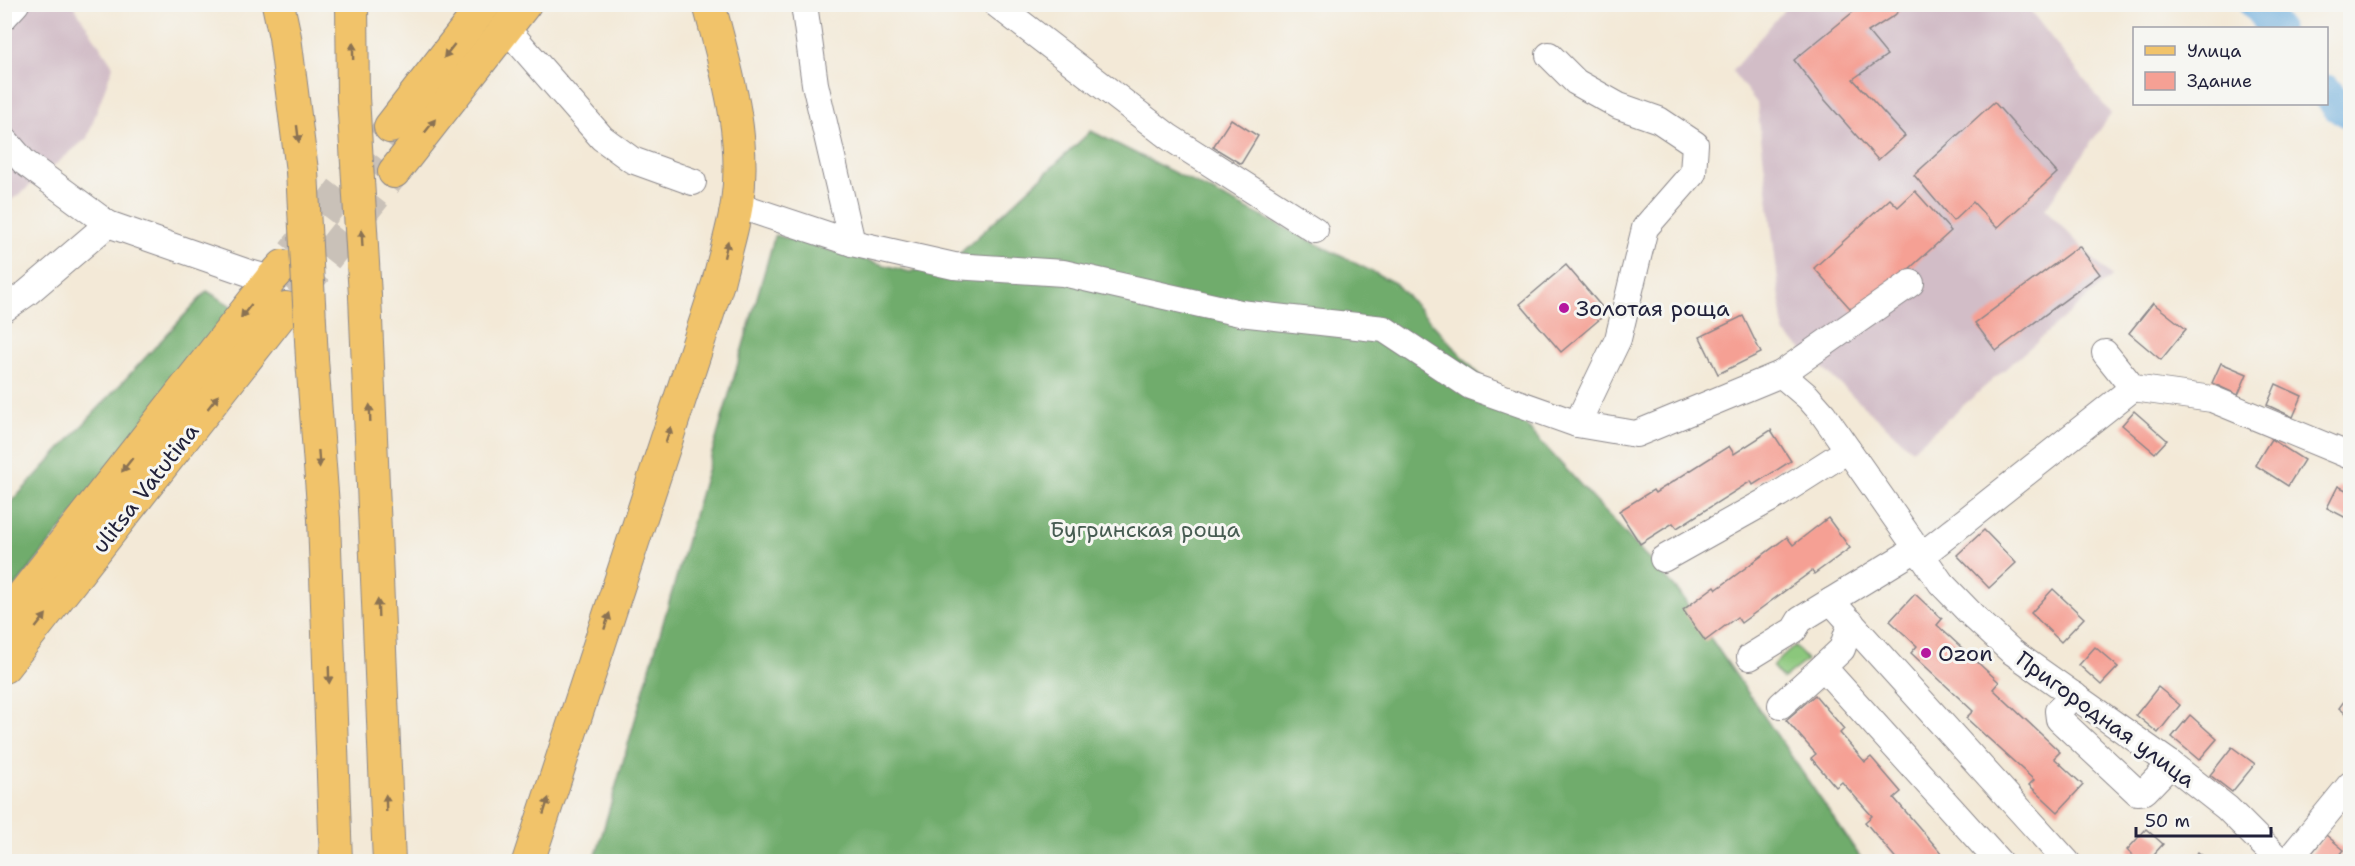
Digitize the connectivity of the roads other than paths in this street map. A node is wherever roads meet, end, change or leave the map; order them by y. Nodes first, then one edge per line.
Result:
1 (16, 4) edge
2 (278, 4) edge
3 (291, 4) edge
4 (352, 4) edge
5 (485, 4) edge
6 (709, 4) edge
7 (804, 4) edge
8 (996, 4) edge
9 (4, 16) edge
10 (516, 16) edge
11 (1549, 55) dead end
12 (294, 98) junction
13 (390, 128) tunnel mouth
14 (4, 139) edge
15 (14, 169) edge
16 (394, 172) tunnel mouth
17 (693, 182) dead end
18 (737, 205) junction
19 (108, 224) junction
20 (1315, 230) dead end
21 (852, 243) junction
22 (277, 272) joint
23 (1911, 284) dead end
24 (286, 308) tunnel mouth
25 (4, 309) edge
26 (2105, 353) dead end
27 (1781, 374) junction
28 (2133, 388) junction
29 (1577, 424) junction
30 (1848, 450) junction
31 (2350, 456) edge
32 (1919, 553) junction
33 (1664, 559) dead end
34 (1831, 601) junction
35 (4, 620) edge
36 (1851, 622) junction
37 (1750, 657) dead end
38 (4, 667) edge
39 (1823, 667) junction
40 (2074, 695) junction
41 (1781, 705) dead end
42 (2171, 764) junction
43 (2350, 785) edge
44 (336, 861) edge
45 (388, 861) edge
46 (528, 861) edge
47 (1999, 861) edge
48 (2067, 861) edge
49 (2281, 861) edge
50 (2287, 861) edge

1 - 9 street
2 - 12 main road
3 - 12 street
45 -> 4 main road, bridge
5 -> 13 main road
6 - 18 main road
7 - 21 street
8 - 20 street
16 -> 10 main road
10 - 17 street
11 - 29 street
12 -> 44 main road, bridge
14 - 15 street
15 - 19 street
18 - 21 street
46 -> 18 main road
19 - 22 street
19 - 25 street
21 - 29 street
22 -> 35 main road, ulitsa Vatutina
23 - 27 street
38 -> 24 main road, ulitsa Vatutina
26 - 28 street
27 - 29 street
27 - 30 street, Пригородная улица
28 - 31 street
28 - 32 street
30 - 32 street, Пригородная улица
30 - 33 street
32 - 34 street
32 - 40 street, Пригородная улица
34 - 36 street
34 - 37 street
36 - 39 street
36 - 48 street
39 - 41 street
39 - 47 street
40 - 42 street, Пригородная улица
40 - 42 street
42 - 49 street, Пригородная улица
43 - 50 street

